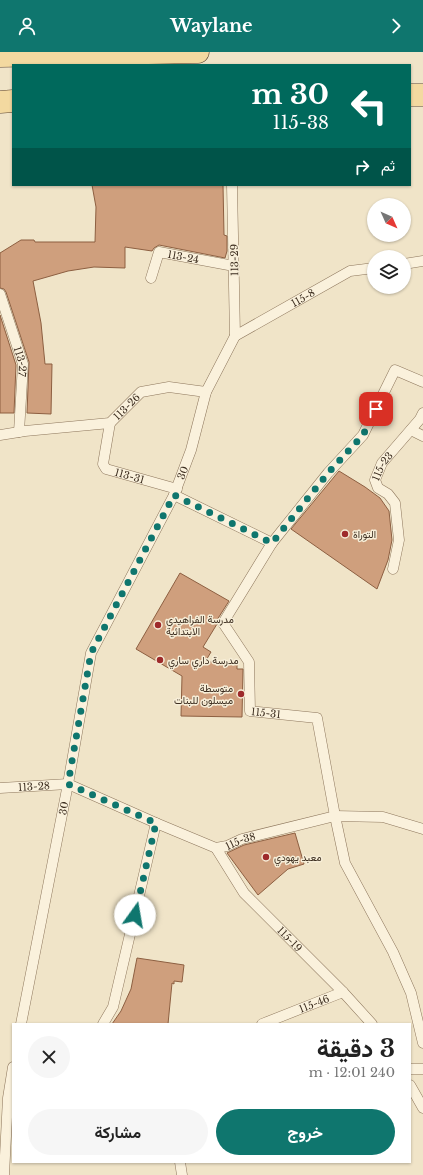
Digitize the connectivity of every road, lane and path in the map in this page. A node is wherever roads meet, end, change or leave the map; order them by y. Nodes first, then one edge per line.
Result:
1 (198, 52) edge
2 (0, 56) edge
3 (411, 95) edge
4 (423, 95) edge
5 (12, 101) edge
6 (0, 102) edge
7 (232, 186) edge
8 (423, 261) edge
9 (411, 263) edge
10 (234, 266) junction
11 (367, 269) edge
12 (152, 278) dead end
13 (0, 294) edge
14 (235, 336) junction
15 (423, 382) edge
16 (206, 392) junction
17 (423, 413) edge
18 (110, 423) junction
19 (411, 430) junction
20 (19, 432) junction
21 (0, 435) edge
22 (423, 436) edge
23 (176, 492) junction
24 (272, 543) junction
25 (393, 569) dead end
26 (68, 784) junction
27 (0, 788) edge
28 (335, 816) junction
29 (156, 823) junction
30 (423, 829) edge
31 (216, 848) junction
32 (343, 992) junction
33 (21, 1023) edge
34 (104, 1023) edge
35 (265, 1023) edge
36 (371, 1023) edge
37 (423, 1043) edge
38 (423, 1068) edge
39 (411, 1069) edge
40 (12, 1079) edge
41 (411, 1087) edge
42 (4, 1099) edge
43 (423, 1108) edge
44 (180, 1163) edge
45 (4, 1175) edge
46 (182, 1175) edge

1 - 2 main road
3 - 4 main road
5 - 6 main road
7 - 10 lane, 113-29
8 - 9 lane
10 - 12 lane, 113-24
10 - 14 lane, 113-29
11 - 14 lane, 115-8
13 - 20 lane, 113-27
14 - 16 lane, 30
15 - 24 lane, 115-31
16 - 18 lane, 113-26
16 - 23 lane, 30
17 - 19 lane, 115-23
18 - 20 lane, 113-26
18 - 23 lane, 113-31
19 - 22 lane
19 - 25 lane, 115-23
20 - 21 lane, 113-26
23 - 24 lane, 113-31
23 - 26 lane, 30
24 - 28 lane, 115-31
26 - 27 lane, 113-28
26 - 29 lane, 115-38
26 - 33 lane, 30
28 - 30 lane, 115-38
28 - 31 lane, 115-38
28 - 37 lane, 115-31
29 - 31 lane, 115-38
29 - 34 lane
31 - 32 lane, 115-19
32 - 35 lane, 115-46
32 - 36 lane, 115-19
38 - 39 lane
40 - 42 lane
41 - 43 lane
42 - 45 lane
44 - 46 lane

